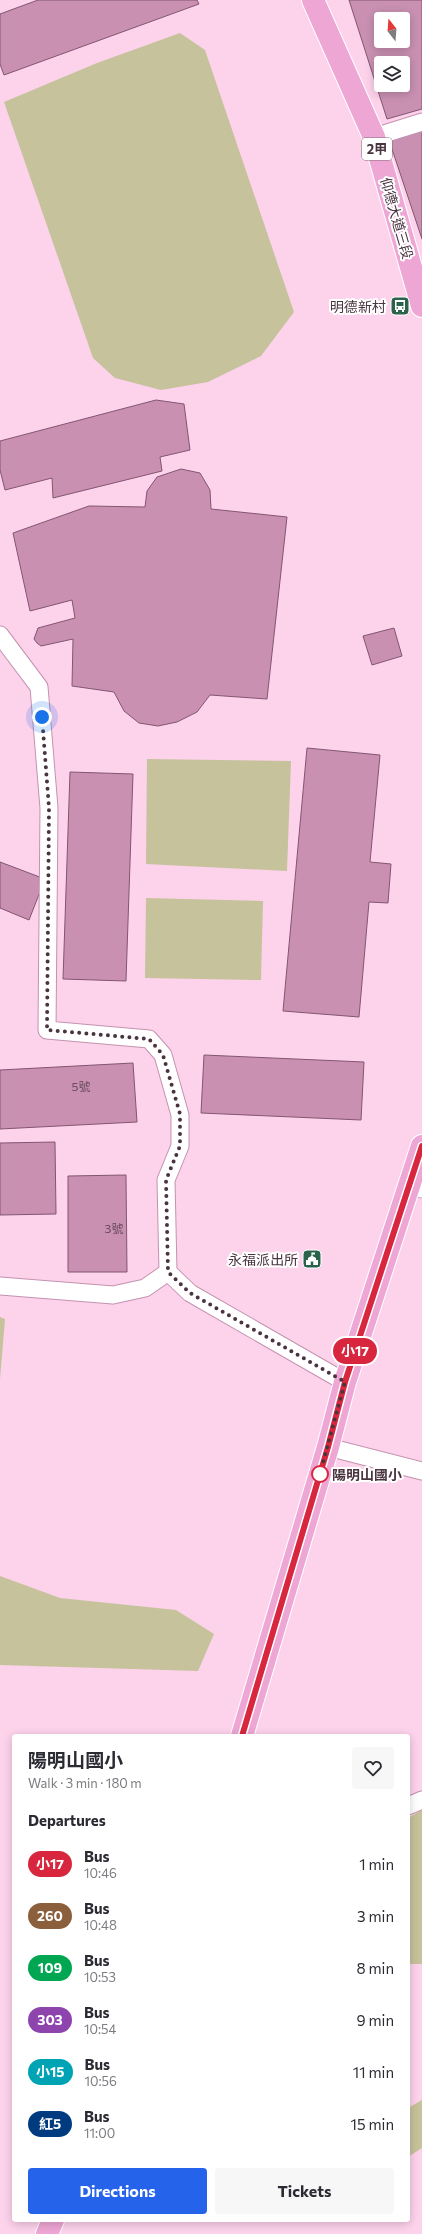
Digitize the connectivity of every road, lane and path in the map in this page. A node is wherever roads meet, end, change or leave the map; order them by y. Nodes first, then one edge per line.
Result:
1 (313, 0) edge
2 (422, 122) edge
3 (374, 137) junction
4 (422, 306) edge
5 (0, 635) edge
6 (422, 1146) edge
7 (416, 1188) edge
8 (168, 1272) junction
9 (0, 1286) edge
10 (345, 1382) junction
11 (328, 1447) junction
12 (422, 1471) edge
13 (243, 1734) edge
14 (422, 1800) edge
15 (410, 1805) edge
16 (52, 2222) edge
17 (47, 2234) edge

1 - 3 main road, 仰德大道三段 / 2甲
2 - 3 lane
3 - 4 main road, 仰德大道三段 / 2甲
5 - 8 lane
6 - 7 main road
7 - 10 main road
8 - 9 lane
8 - 10 lane
10 - 11 main road
11 - 12 lane
11 - 13 main road
14 - 15 lane
16 - 17 main road

